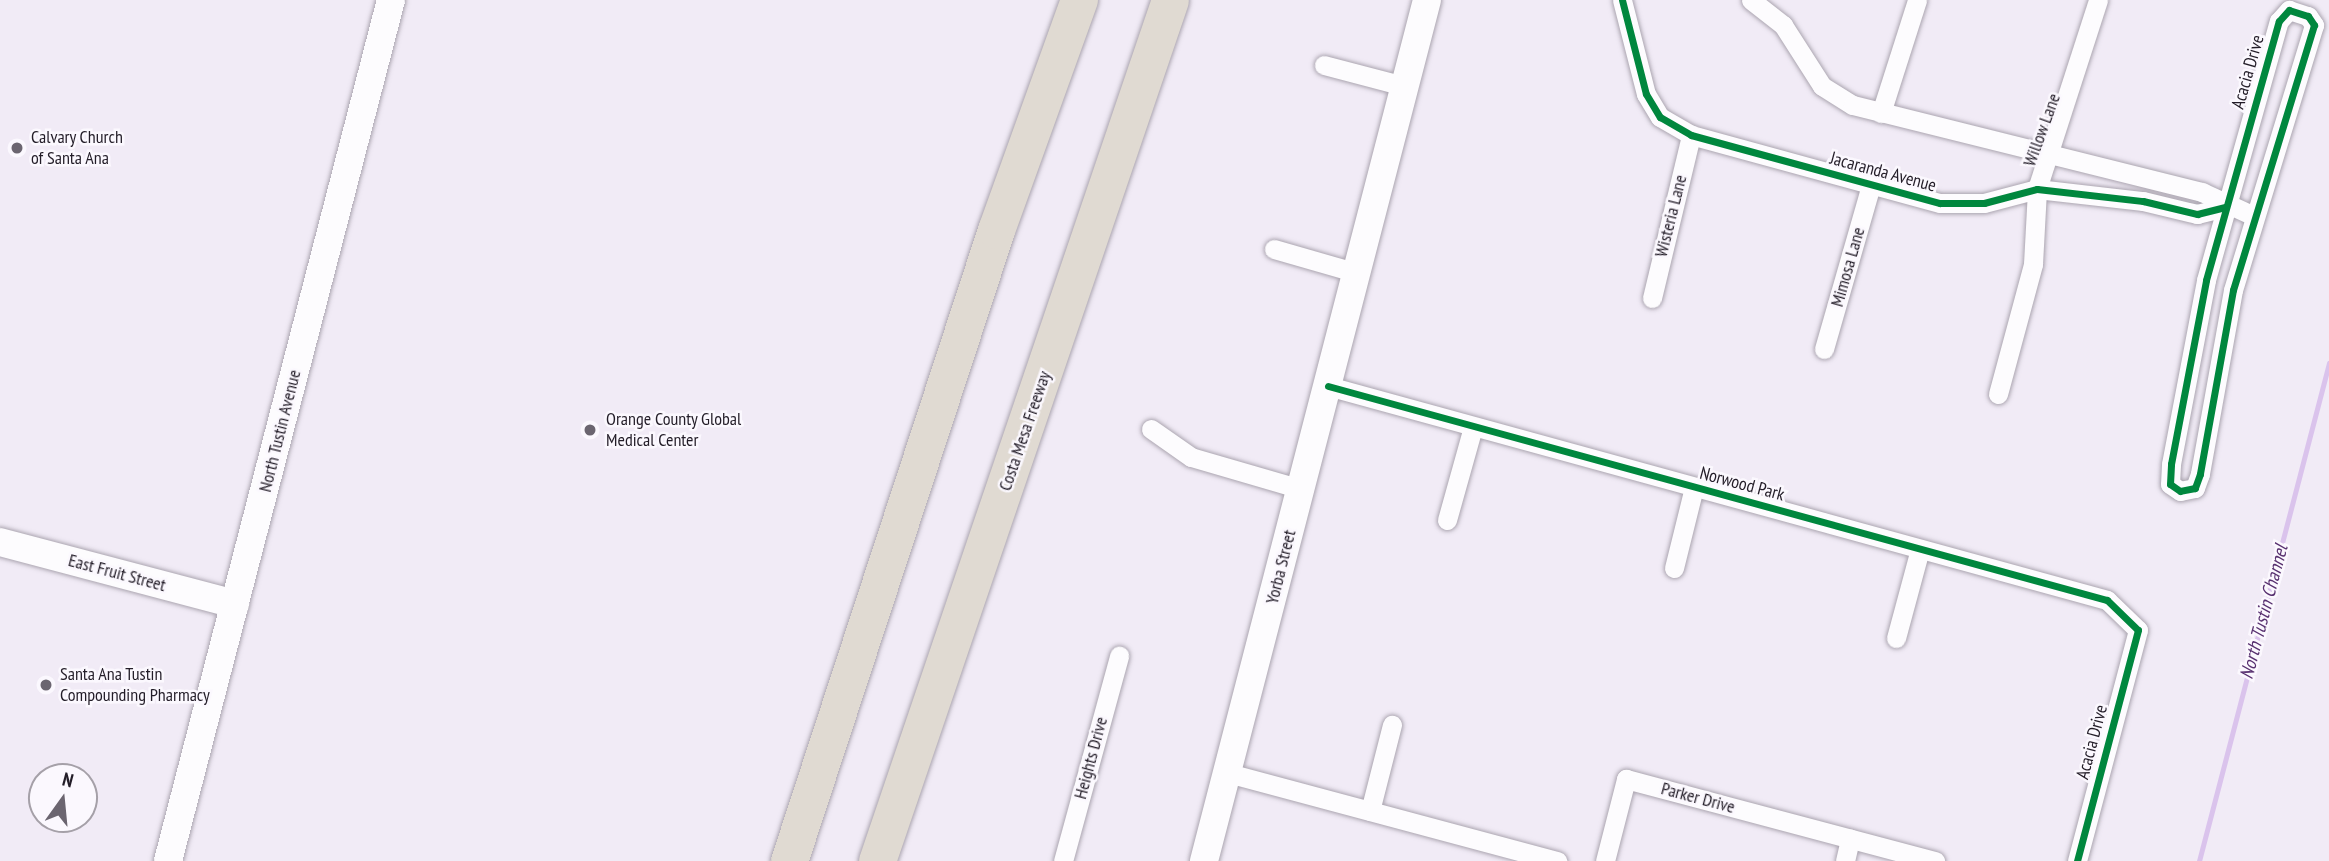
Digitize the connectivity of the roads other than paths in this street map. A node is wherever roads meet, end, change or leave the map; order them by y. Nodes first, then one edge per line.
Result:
1 (391, 0) edge
2 (1079, 0) edge
3 (1170, 0) edge
4 (1427, 0) edge
5 (1622, 0) edge
6 (1751, 0) edge
7 (1917, 0) edge
8 (2098, 0) edge
9 (1324, 65) dead end
10 (1404, 86) junction
11 (1881, 113) junction
12 (2249, 126) junction
13 (1691, 135) junction
14 (2279, 136) junction
15 (2049, 154) junction
16 (1871, 185) junction
17 (2037, 189) junction
18 (2225, 207) junction
19 (2254, 216) junction
20 (1274, 249) dead end
21 (1357, 273) junction
22 (1652, 298) dead end
23 (1824, 349) dead end
24 (1328, 386) junction
25 (1998, 394) dead end
26 (1473, 427) junction
27 (1151, 429) dead end
28 (1694, 487) junction
29 (1301, 489) junction
30 (1447, 520) dead end
31 (0, 542) edge
32 (1920, 549) junction
33 (1674, 568) dead end
34 (235, 604) junction
35 (2138, 630) joint
36 (1896, 638) dead end
37 (1119, 656) dead end
38 (1392, 724) dead end
39 (1227, 773) junction
40 (1370, 811) junction
41 (1850, 839) junction
42 (168, 861) edge
43 (789, 861) edge
44 (877, 861) edge
45 (1063, 861) edge
46 (1204, 861) edge
47 (1557, 861) edge
48 (1605, 861) edge
49 (1845, 861) edge
50 (1935, 861) edge
51 (2077, 861) edge

1 - 34 main road, North Tustin Avenue
2 - 43 highway
3 - 44 highway, Costa Mesa Freeway
4 - 10 main road, Yorba Street
5 - 13 street, Jacaranda Avenue
6 - 11 street
7 - 11 street
8 - 15 street, Willow Lane
9 - 10 street
10 - 21 main road, Yorba Street
11 - 15 street
12 - 14 street
12 - 14 street, Acacia Drive
12 - 18 street, Acacia Drive
13 - 16 street, Jacaranda Avenue
13 - 22 street, Wisteria Lane
14 - 19 street, Acacia Drive
15 - 17 street, Willow Lane
15 - 18 street
16 - 17 street, Jacaranda Avenue
16 - 23 street, Mimosa Lane
17 - 18 street, Jacaranda Avenue
17 - 25 street, Willow Lane
18 - 19 street
18 - 19 street, Acacia Drive
20 - 21 street
21 - 24 main road, Yorba Street
24 - 26 street, Norwood Park
24 - 29 main road, Yorba Street
26 - 28 street, Norwood Park
26 - 30 street
27 - 29 street
28 - 32 street, Norwood Park
28 - 33 street
29 - 39 main road, Yorba Street
31 - 34 main road, East Fruit Street
32 - 35 street, Norwood Park
32 - 36 street
34 - 42 main road, North Tustin Avenue
35 - 51 street, Acacia Drive
37 - 45 street, Heights Drive
38 - 40 street
39 - 40 street
39 - 46 main road, Yorba Street
40 - 47 street
41 - 48 street, Parker Drive
41 - 49 street
41 - 50 street, Parker Drive

